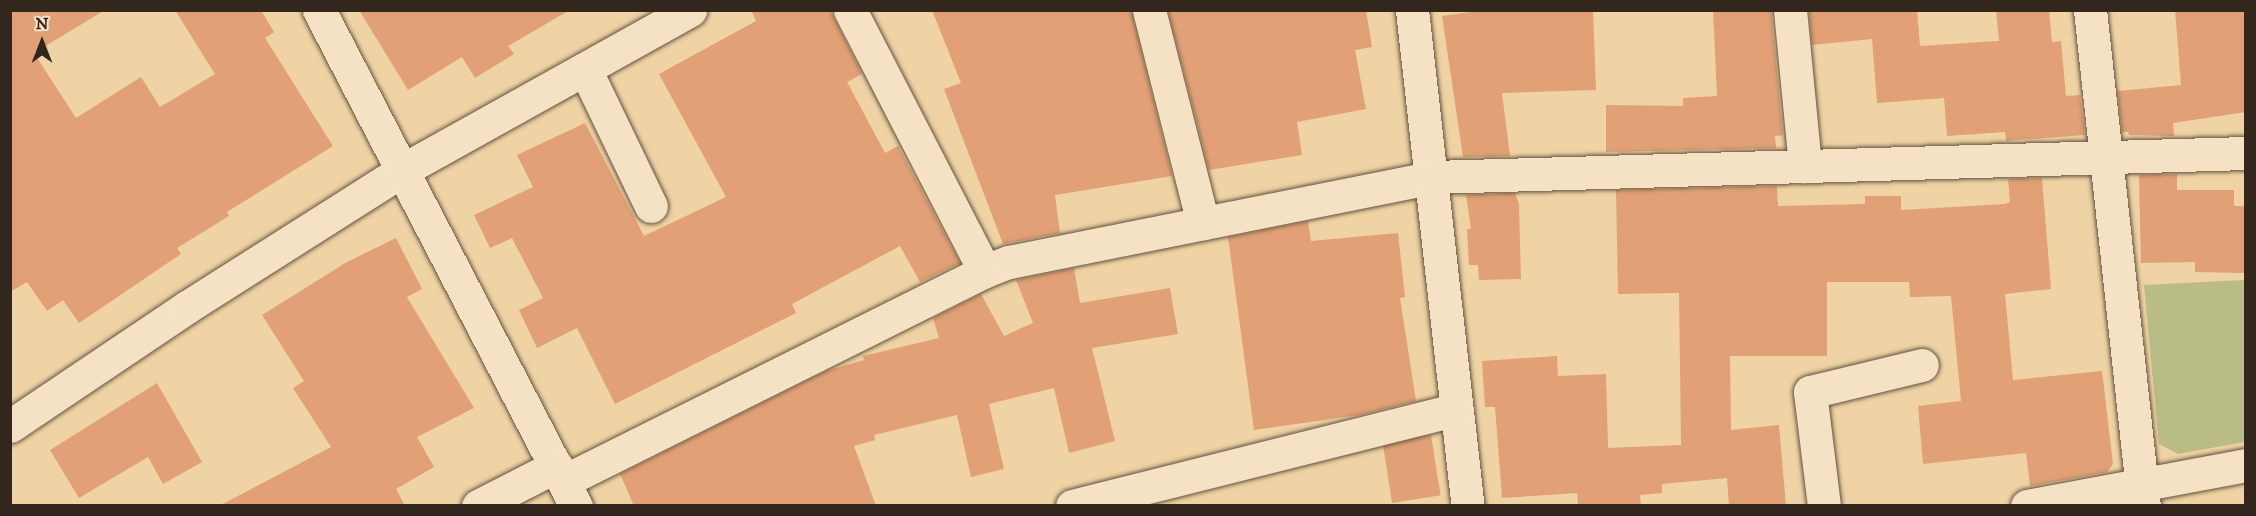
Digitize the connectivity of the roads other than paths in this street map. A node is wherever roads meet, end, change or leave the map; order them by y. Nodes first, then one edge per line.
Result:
1 (319, 10) edge
2 (690, 10) edge
3 (850, 10) edge
4 (1149, 10) edge
5 (1412, 10) edge
6 (1790, 10) edge
7 (2090, 10) edge
8 (585, 69) junction
9 (2246, 153) edge
10 (2106, 159) junction
11 (1805, 166) junction
12 (401, 171) junction
13 (1433, 177) junction
14 (651, 206) dead end
15 (1203, 224) junction
16 (985, 271) junction
17 (1922, 366) dead end
18 (1455, 410) junction
19 (10, 426) edge
20 (2246, 465) edge
21 (565, 484) edge
22 (2143, 495) edge
23 (478, 506) edge
24 (1072, 506) edge
25 (1468, 506) edge
26 (1824, 506) edge
27 (2027, 506) edge

1 - 12 street
2 - 8 street
3 - 16 street
4 - 15 street
5 - 13 street
6 - 11 street
7 - 10 street
8 - 12 street
8 - 14 street
9 - 10 street
10 - 11 street
10 - 22 street
11 - 13 street
12 - 19 street
12 - 21 street
13 - 15 street
13 - 18 street
15 - 16 street
16 - 21 street
17 - 26 street
18 - 24 street
18 - 25 street
20 - 22 street
21 - 23 street
22 - 27 street

